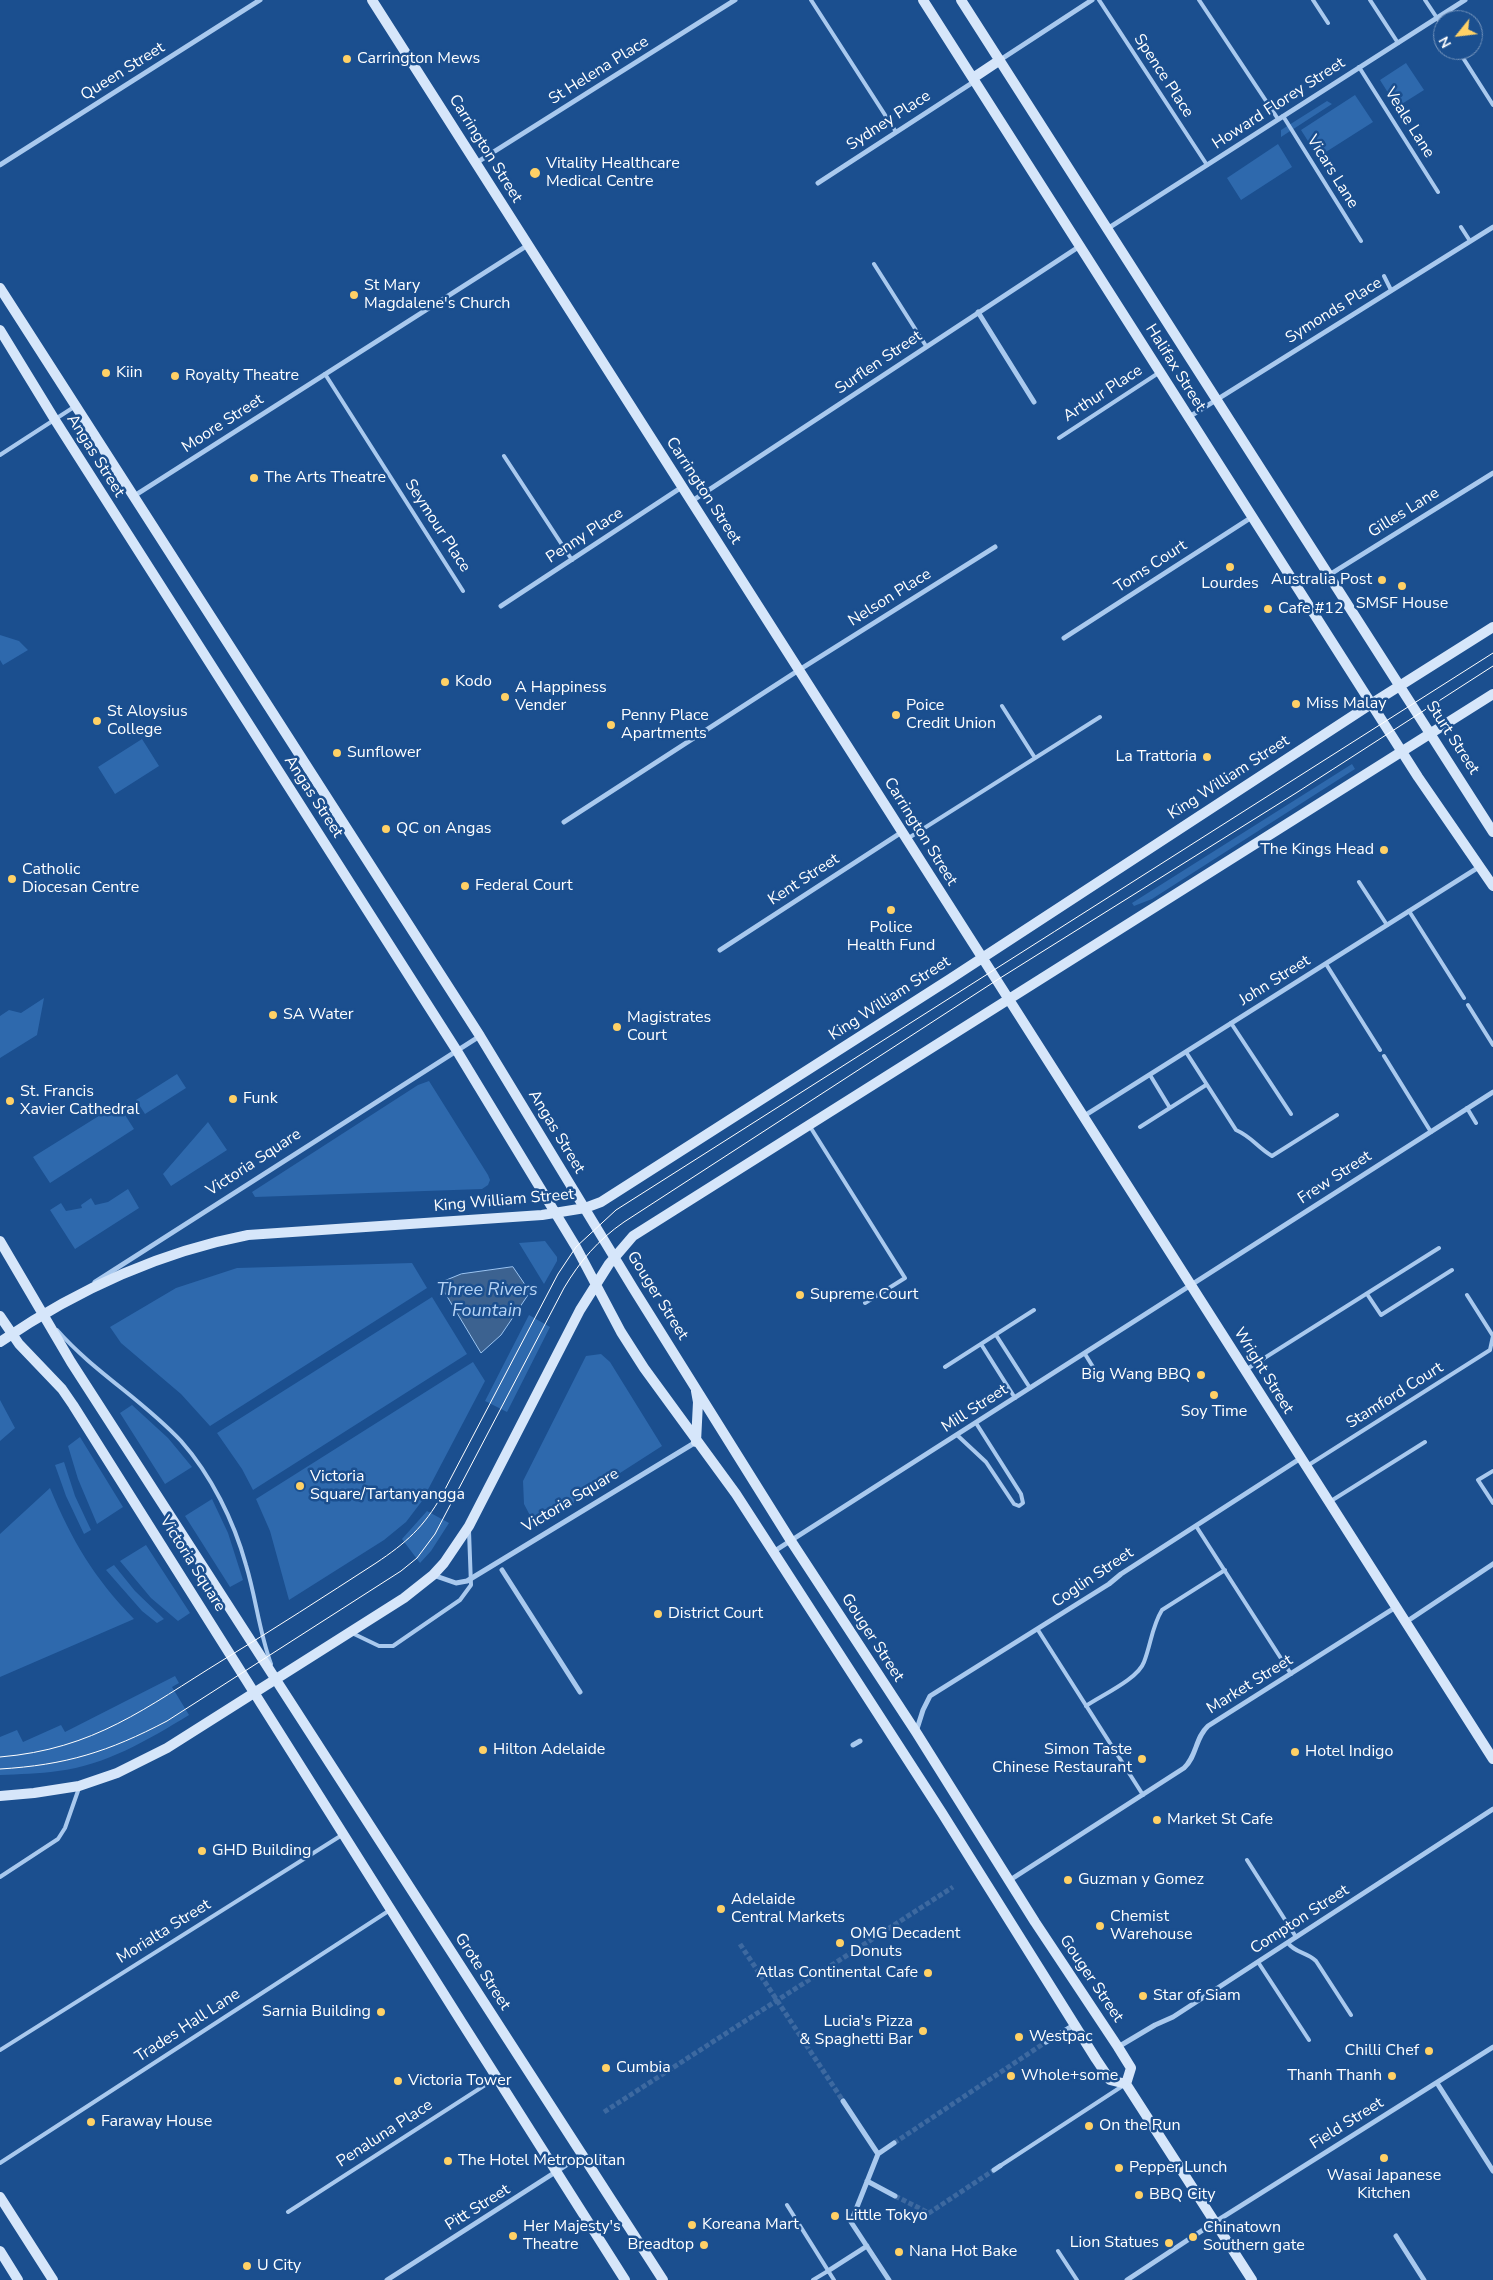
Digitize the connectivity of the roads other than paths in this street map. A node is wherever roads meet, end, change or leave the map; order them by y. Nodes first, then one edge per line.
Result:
1 (260, 0) edge
2 (372, 0) edge
3 (735, 0) edge
4 (811, 0) edge
5 (923, 0) edge
6 (961, 0) edge
7 (1092, 0) edge
8 (1099, 0) edge
9 (1199, 0) edge
10 (1314, 0) edge
11 (1370, 0) edge
12 (1425, 0) edge
13 (1465, 0) edge
14 (1449, 10) edge
15 (1433, 12) edge
16 (1433, 20) edge
17 (1328, 23) dead end
18 (1398, 42) junction
19 (1000, 60) junction
20 (1464, 60) edge
21 (1359, 67) junction
22 (974, 79) junction
23 (1493, 105) edge
24 (1280, 118) junction
25 (896, 132) junction
26 (476, 163) junction
27 (0, 165) edge
28 (1207, 165) junction
29 (818, 183) dead end
30 (1438, 192) dead end
31 (1493, 226) edge
32 (1461, 227) dead end
33 (1107, 229) junction
34 (1361, 241) dead end
35 (1470, 241) junction
36 (528, 245) junction
37 (1080, 246) junction
38 (874, 264) dead end
39 (1384, 276) dead end
40 (0, 288) edge
41 (1392, 290) junction
42 (978, 312) junction
43 (0, 330) edge
44 (926, 346) junction
45 (1160, 372) junction
46 (325, 373) junction
47 (1217, 400) junction
48 (1034, 402) dead end
49 (75, 405) junction
50 (1189, 417) junction
51 (55, 420) junction
52 (1059, 438) dead end
53 (0, 455) edge
54 (504, 456) dead end
55 (1493, 473) edge
56 (682, 487) junction
57 (134, 497) junction
58 (692, 502) junction
59 (1252, 517) junction
60 (995, 547) dead end
61 (572, 560) junction
62 (1329, 575) junction
63 (463, 591) dead end
64 (501, 606) dead end
65 (1493, 628) edge
66 (1064, 638) dead end
67 (799, 670) junction
68 (1400, 686) junction
69 (1493, 694) edge
70 (1371, 704) junction
71 (1002, 706) dead end
72 (1100, 717) dead end
73 (1431, 734) junction
74 (1402, 752) junction
75 (1035, 758) junction
76 (564, 822) dead end
77 (1493, 832) edge
78 (905, 836) junction
79 (1479, 867) junction
80 (1359, 882) dead end
81 (1493, 886) edge
82 (1409, 911) junction
83 (1388, 925) junction
84 (720, 950) dead end
85 (982, 957) junction
86 (1326, 964) junction
87 (1008, 998) junction
88 (1464, 998) dead end
89 (1468, 1005) dead end
90 (1232, 1023) junction
91 (480, 1036) junction
92 (1493, 1045) edge
93 (1380, 1050) dead end
94 (457, 1051) junction
95 (1186, 1052) junction
96 (1384, 1056) dead end
97 (1150, 1075) junction
98 (1206, 1085) junction
99 (1493, 1092) edge
100 (1170, 1108) junction
101 (1467, 1108) junction
102 (1291, 1114) dead end
103 (1337, 1114) dead end
104 (1084, 1117) junction
105 (1476, 1123) dead end
106 (808, 1124) junction
107 (1140, 1127) dead end
108 (1430, 1132) junction
109 (585, 1208) junction
110 (556, 1213) junction
111 (248, 1235) joint
112 (0, 1241) edge
113 (1439, 1248) dead end
114 (615, 1256) junction
115 (1452, 1270) dead end
116 (596, 1283) junction
117 (1191, 1286) junction
118 (1367, 1294) junction
119 (1467, 1295) dead end
120 (865, 1303) dead end
121 (1034, 1310) dead end
122 (44, 1315) junction
123 (0, 1316) edge
124 (12, 1334) junction
125 (996, 1335) junction
126 (0, 1342) edge
127 (1493, 1343) edge
128 (981, 1344) junction
129 (1085, 1354) junction
130 (945, 1367) dead end
131 (1093, 1367) dead end
132 (1245, 1370) junction
133 (689, 1376) junction
134 (1030, 1388) junction
135 (1016, 1398) junction
136 (976, 1423) junction
137 (957, 1435) junction
138 (696, 1442) junction
139 (1425, 1442) dead end
140 (1303, 1462) junction
141 (1493, 1471) edge
142 (1329, 1502) junction
143 (1493, 1503) edge
144 (469, 1526) junction
145 (1196, 1526) junction
146 (791, 1541) junction
147 (772, 1553) junction
148 (1493, 1564) edge
149 (502, 1570) dead end
150 (1225, 1570) junction
151 (433, 1575) junction
152 (471, 1580) junction
153 (1396, 1607) junction
154 (1406, 1623) junction
155 (1038, 1630) junction
156 (351, 1632) junction
157 (1291, 1674) junction
158 (277, 1679) junction
159 (580, 1692) dead end
160 (254, 1694) junction
161 (1086, 1706) junction
162 (916, 1732) junction
163 (860, 1742) dead end
164 (854, 1746) dead end
165 (1493, 1760) edge
166 (79, 1786) junction
167 (1143, 1795) junction
168 (0, 1796) edge
169 (1493, 1809) edge
170 (342, 1834) junction
171 (1247, 1860) dead end
172 (0, 1877) edge
173 (1010, 1880) junction
174 (390, 1910) junction
175 (1296, 1937) junction
176 (1288, 1943) junction
177 (1258, 1962) junction
178 (1351, 2015) dead end
179 (1074, 2025) junction
180 (1308, 2040) dead end
181 (1046, 2042) tunnel mouth
182 (1118, 2047) junction
183 (1493, 2048) edge
184 (0, 2050) edge
185 (497, 2078) junction
186 (1437, 2083) junction
187 (1126, 2084) junction
188 (843, 2101) tunnel mouth
189 (894, 2143) tunnel mouth
190 (878, 2154) junction
191 (582, 2156) junction
192 (0, 2164) edge
193 (1000, 2166) joint
194 (994, 2170) tunnel mouth
195 (1493, 2171) edge
196 (557, 2172) junction
197 (867, 2181) junction
198 (895, 2196) tunnel mouth
199 (0, 2197) edge
200 (787, 2204) dead end
201 (288, 2212) dead end
202 (1215, 2222) junction
203 (1396, 2236) dead end
204 (867, 2246) junction
205 (0, 2251) edge
206 (1058, 2251) dead end
207 (828, 2271) junction
208 (51, 2279) edge
209 (18, 2280) edge
210 (387, 2280) edge
211 (626, 2280) edge
212 (664, 2280) edge
213 (813, 2280) edge
214 (834, 2280) edge
215 (889, 2280) edge
216 (1077, 2280) edge
217 (1127, 2280) edge
218 (1252, 2280) edge
219 (1424, 2280) edge

1 - 27 street, Queen Street
2 - 26 street, Carrington Street
3 - 26 street, St Helena Place
4 - 25 lane
5 - 22 street, Halifax Street
6 - 19 street, Halifax Street
7 - 19 street
8 - 28 lane, Spence Place
9 - 24 lane, Vicars Lane
10 - 17 lane
11 - 18 lane
12 - 15 lane
13 - 14 street, Howard Florey Street
16 - 18 street, Howard Florey Street
18 - 21 street, Howard Florey Street
19 - 22 street
19 - 33 street, Halifax Street
20 - 23 lane
21 - 24 street, Howard Florey Street
21 - 30 lane, Veale Lane
22 - 25 street, Sydney Place
22 - 37 street, Halifax Street
24 - 28 street, Howard Florey Street
24 - 34 lane, Vicars Lane
25 - 29 street, Sydney Place
26 - 36 street, Carrington Street
28 - 33 street, Howard Florey Street
31 - 35 street, Symonds Place
32 - 35 lane
33 - 47 street, Halifax Street
35 - 41 street, Symonds Place
36 - 46 street, Moore Street
36 - 56 street, Carrington Street
37 - 42 street, Surflen Street
37 - 45 street, Halifax Street
38 - 44 lane
39 - 41 lane
40 - 49 street, Angas Street
41 - 47 street, Symonds Place
42 - 44 street, Surflen Street
42 - 48 street
43 - 51 street, Angas Street
44 - 58 street, Surflen Street
45 - 50 street, Halifax Street
45 - 52 lane, Arthur Place
46 - 57 street, Moore Street
46 - 63 lane, Seymour Place
47 - 50 street, Symonds Place
47 - 62 street, Halifax Street
49 - 51 lane
49 - 57 street, Angas Street
50 - 59 street, Halifax Street
51 - 53 lane
51 - 94 street, Angas Street
54 - 61 lane
55 - 62 street, Gilles Lane
56 - 58 street, Carrington Street
56 - 61 street, Penny Place
57 - 91 street, Angas Street
58 - 67 street, Carrington Street
59 - 66 street, Toms Court
59 - 70 street, Halifax Street
60 - 67 street, Nelson Place
61 - 64 street, Penny Place
62 - 68 street, Halifax Street
65 - 68 street, King William Street
67 - 76 street, Nelson Place
67 - 78 street, Carrington Street
68 - 70 street, King William Street
68 - 73 street, Sturt Street
69 - 73 street
70 - 74 street, Halifax Street
70 - 85 street, King William Street
71 - 75 lane
72 - 75 lane
73 - 74 street
73 - 77 street, Sturt Street
74 - 79 street
74 - 87 street
75 - 78 lane
78 - 84 street, Kent Street
78 - 85 street, Carrington Street
79 - 81 street
79 - 82 street, John Street
80 - 83 lane
82 - 83 street, John Street
82 - 88 lane
83 - 86 street, John Street
85 - 87 street, Carrington Street
85 - 109 street, King William Street
86 - 90 street, John Street
86 - 93 lane
87 - 104 street, Wright Street
87 - 106 street
89 - 92 lane
90 - 95 street, John Street
90 - 102 lane
91 - 94 street, Victoria Square
91 - 109 street, Angas Street
94 - 110 street, Angas Street
94 - 122 street, Victoria Square
95 - 97 street, John Street
95 - 98 lane
96 - 108 lane
97 - 100 lane
97 - 104 street, John Street
98 - 100 lane
98 - 103 lane
99 - 101 street, Frew Street
100 - 107 lane
101 - 105 lane
101 - 108 street, Frew Street
104 - 117 street, Wright Street
106 - 114 street
106 - 120 lane
108 - 117 street, Frew Street
109 - 110 street, King William Street
109 - 114 street, Gouger Street
110 - 111 street, King William Street
110 - 116 street, Angas Street
111 - 122 street, Victoria Square
112 - 122 street
113 - 118 lane
114 - 116 street
114 - 133 street, Gouger Street
115 - 118 lane
116 - 138 street
116 - 144 street
117 - 129 street, Mill Street
117 - 132 street, Wright Street
118 - 132 lane
119 - 127 lane
121 - 125 lane
122 - 124 street, Victoria Square
122 - 158 street, Victoria Square
122 - 158 lane
123 - 124 street
124 - 126 street, Victoria Square
124 - 160 street, Victoria Square
125 - 128 lane
125 - 134 lane
127 - 140 lane, Stamford Court
128 - 130 lane
128 - 135 lane
129 - 131 lane
129 - 134 street, Mill Street
132 - 140 street, Wright Street
133 - 138 street
133 - 146 street, Gouger Street
134 - 135 street, Mill Street
135 - 136 street, Mill Street
136 - 137 street, Mill Street
136 - 137 lane
137 - 146 street, Mill Street
138 - 147 street
138 - 152 street, Victoria Square
139 - 142 lane
140 - 142 street, Wright Street
140 - 145 street, Coglin Street
141 - 143 lane
142 - 153 street, Wright Street
144 - 151 street
144 - 152 lane
145 - 150 lane
145 - 155 street, Coglin Street
146 - 147 street, Mill Street
146 - 162 street, Gouger Street
147 - 179 street
148 - 154 street
149 - 159 street
150 - 157 lane
150 - 161 lane
151 - 152 street
151 - 156 street
152 - 156 lane
153 - 154 street, Wright Street
153 - 157 street, Market Street
154 - 165 street, Wright Street
155 - 161 lane
155 - 162 street, Coglin Street
156 - 158 street
157 - 167 street, Market Street
158 - 160 street
158 - 191 street, Grote Street
160 - 166 street
160 - 170 street
161 - 167 lane
162 - 173 street, Gouger Street
163 - 164 street
166 - 168 street
166 - 172 lane
167 - 173 street, Market Street
169 - 175 street, Compton Street
170 - 174 street
170 - 184 lane, Morialta Street
171 - 175 lane
173 - 182 street, Gouger Street
174 - 185 street
174 - 192 lane, Trades Hall Lane
175 - 176 street, Compton Street
176 - 177 street, Compton Street
176 - 178 lane
177 - 180 lane
177 - 182 street, Compton Street
179 - 181 street
179 - 187 street
182 - 187 street, Gouger Street
183 - 186 street, Field Street
185 - 196 street
185 - 201 lane, Penaluna Place
186 - 195 street
186 - 202 street, Field Street
187 - 193 lane
187 - 202 street
188 - 190 street
189 - 190 street
190 - 197 street
191 - 196 street, Pitt Street
191 - 212 street, Grote Street
193 - 194 street
196 - 210 street, Pitt Street
196 - 211 street
197 - 198 street
197 - 204 street
199 - 208 street
200 - 207 lane
202 - 217 street, Field Street
202 - 218 street
203 - 219 street
204 - 207 street
204 - 215 street
205 - 209 street
206 - 216 lane
207 - 213 lane
207 - 214 lane

